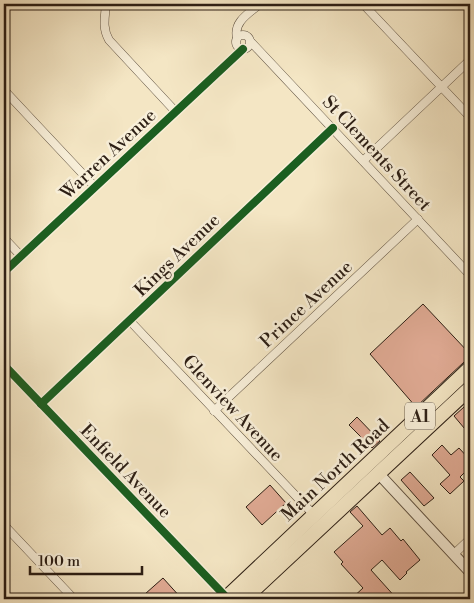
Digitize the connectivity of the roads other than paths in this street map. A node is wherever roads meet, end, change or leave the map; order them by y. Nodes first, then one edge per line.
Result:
1 (106, 4) edge
2 (260, 4) edge
3 (363, 4) edge
4 (239, 39) junction
5 (247, 46) junction
6 (232, 58) junction
7 (470, 60) edge
8 (442, 87) junction
9 (4, 90) edge
10 (175, 111) junction
11 (470, 117) edge
12 (333, 128) junction
13 (363, 160) junction
14 (95, 187) junction
15 (418, 219) junction
16 (4, 238) edge
17 (21, 256) junction
18 (4, 272) edge
19 (470, 275) edge
20 (130, 321) junction
21 (4, 365) edge
22 (470, 368) edge
23 (470, 388) edge
24 (41, 404) junction
25 (214, 410) junction
26 (369, 463) junction
27 (379, 474) junction
28 (319, 520) junction
29 (4, 524) edge
30 (470, 539) edge
31 (454, 554) junction
32 (470, 572) edge
33 (74, 599) edge
34 (226, 599) edge
35 (244, 599) edge

1 - 10 street
2 - 4 street
3 - 8 street
4 - 5 street
4 - 5 street
4 - 6 street
5 - 6 street, Warren Avenue
5 - 12 street, St Clements Street
6 - 10 street, Warren Avenue
7 - 8 street
8 - 11 street
8 - 13 street
9 - 14 street
10 - 14 street, Warren Avenue
12 - 13 street, St Clements Street
12 - 20 street, Kings Avenue
13 - 15 street, St Clements Street
14 - 17 street, Warren Avenue
15 - 19 street, St Clements Street
15 - 25 street, Prince Avenue
16 - 17 street
17 - 18 street, Warren Avenue
20 - 24 street, Kings Avenue
20 - 25 street, Glenview Avenue
21 - 24 street, Enfield Avenue
22 - 26 highway, Main North Road / A1
23 - 27 highway, Main North Road / A1
24 - 34 street, Enfield Avenue
25 - 28 street, Glenview Avenue
26 - 27 highway
26 - 28 highway, Main North Road / A1
27 - 28 highway, Main North Road / A1
27 - 31 street
28 - 34 highway, Main North Road / A1
28 - 35 highway, Main North Road / A1
29 - 33 street
30 - 31 street
31 - 32 street

